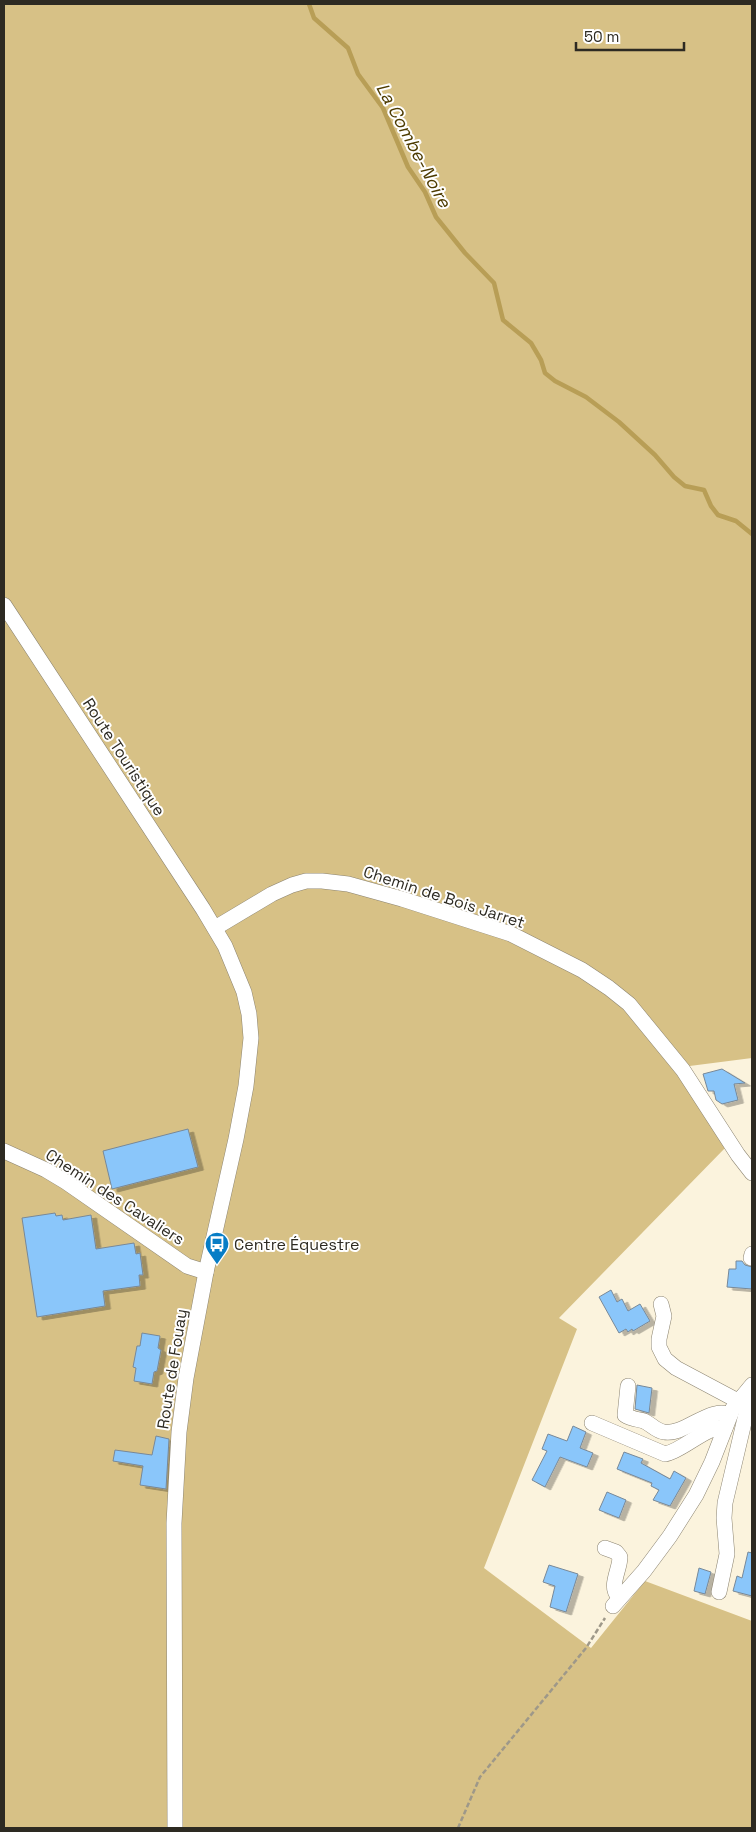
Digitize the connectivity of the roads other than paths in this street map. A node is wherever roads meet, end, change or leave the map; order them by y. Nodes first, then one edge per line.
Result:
1 (4, 605) edge
2 (215, 928) junction
3 (4, 1151) edge
4 (752, 1173) edge
5 (206, 1272) junction
6 (661, 1304) dead end
7 (752, 1385) edge
8 (628, 1386) dead end
9 (740, 1399) junction
10 (727, 1421) junction
11 (592, 1423) dead end
12 (605, 1548) dead end
13 (719, 1592) dead end
14 (175, 1828) edge

1 - 2 street, Route Touristique
2 - 4 street, Chemin de Bois Jarret
2 - 5 street, Route de Fouay
3 - 5 street, Chemin des Cavaliers
5 - 14 street, Route de Fouay
6 - 9 street
7 - 9 street
8 - 10 street
9 - 10 street
9 - 13 street
10 - 11 street
10 - 12 street

